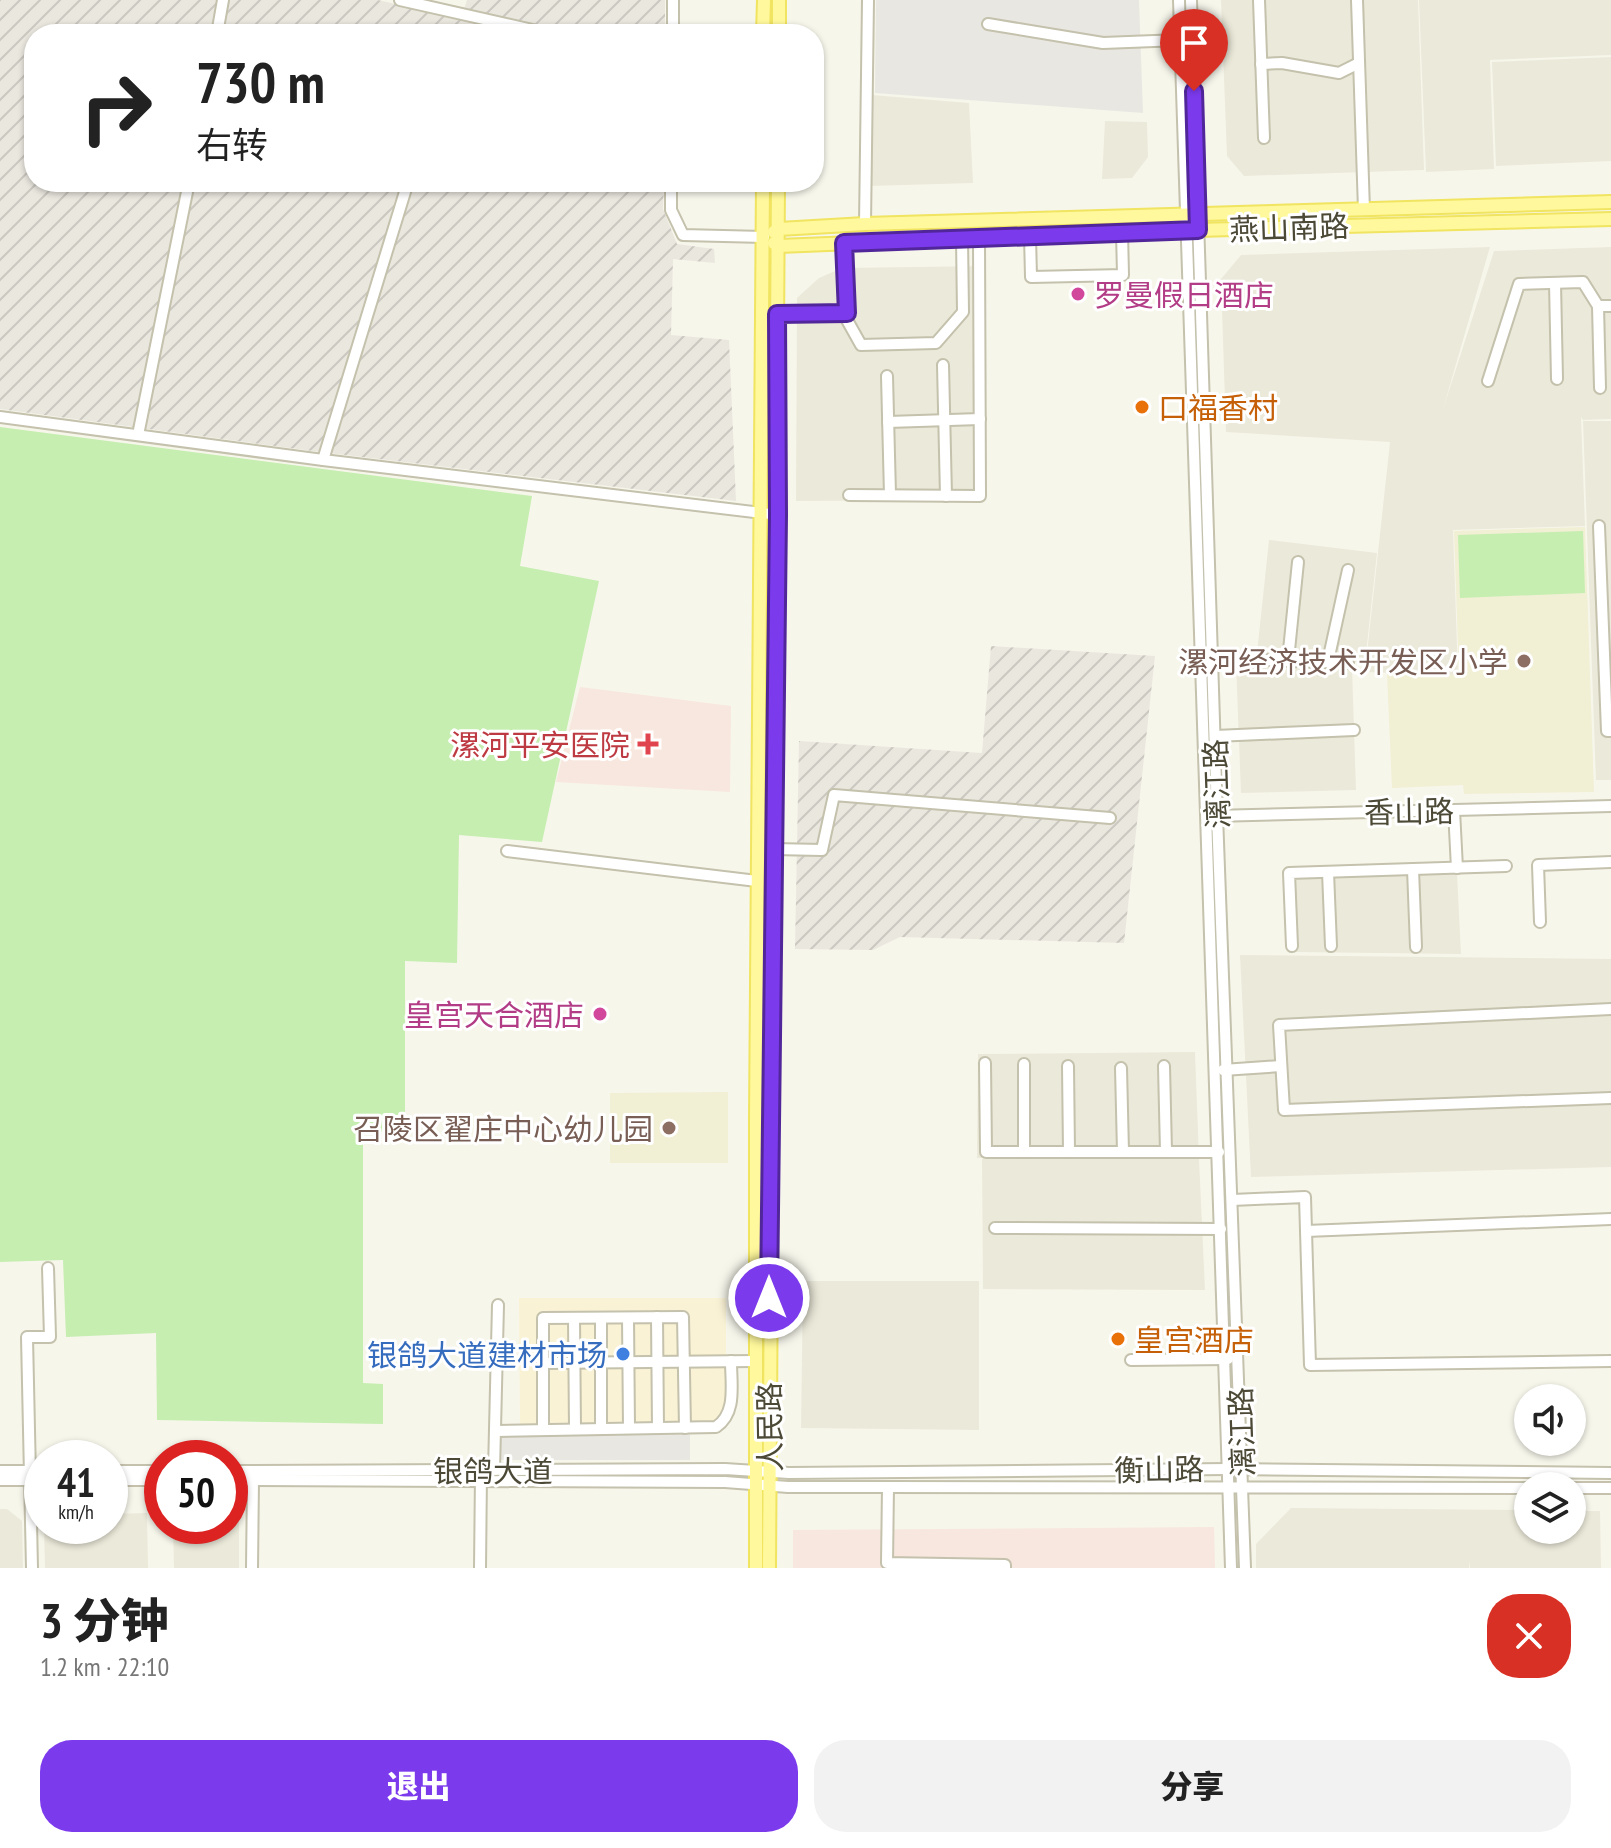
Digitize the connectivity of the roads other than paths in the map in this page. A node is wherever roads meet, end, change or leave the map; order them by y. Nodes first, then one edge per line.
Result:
1 (223, 0) edge
2 (400, 0) edge
3 (673, 0) edge
4 (764, 0) edge
5 (779, 0) edge
6 (868, 0) edge
7 (1179, 0) edge
8 (1191, 0) edge
9 (1259, 0) edge
10 (1357, 0) edge
11 (219, 24) edge
12 (506, 24) edge
13 (673, 24) edge
14 (763, 24) edge
15 (779, 24) edge
16 (988, 24) dead end
17 (1180, 40) junction
18 (1359, 63) junction
19 (1261, 64) junction
20 (1264, 138) dead end
21 (187, 192) edge
22 (405, 192) edge
23 (671, 192) edge
24 (763, 192) edge
25 (778, 192) edge
26 (1611, 202) edge
27 (1474, 206) junction
28 (1364, 210) junction
29 (1192, 213) junction
30 (1019, 219) junction
31 (1611, 219) edge
32 (1475, 222) junction
33 (865, 224) junction
34 (1365, 225) junction
35 (779, 229) junction
36 (1192, 230) junction
37 (1122, 232) junction
38 (1025, 236) junction
39 (764, 237) junction
40 (962, 238) junction
41 (979, 238) junction
42 (844, 243) junction
43 (779, 246) junction
44 (1555, 283) junction
45 (1598, 306) junction
46 (1611, 306) edge
47 (847, 313) junction
48 (777, 314) junction
49 (943, 365) dead end
50 (887, 376) dead end
51 (1557, 379) dead end
52 (1488, 381) dead end
53 (1600, 388) dead end
54 (0, 417) edge
55 (980, 419) junction
56 (944, 420) junction
57 (888, 422) junction
58 (138, 435) junction
59 (323, 460) junction
60 (849, 495) dead end
61 (890, 495) junction
62 (946, 496) junction
63 (760, 513) junction
64 (778, 515) junction
65 (1599, 526) dead end
66 (1298, 562) dead end
67 (1348, 570) dead end
68 (1607, 637) edge
69 (1206, 658) junction
70 (1288, 660) junction
71 (1328, 661) junction
72 (1348, 663) dead end
73 (1354, 730) dead end
74 (1611, 731) edge
75 (1215, 736) junction
76 (1611, 806) edge
77 (1454, 810) junction
78 (1212, 816) junction
79 (1110, 818) dead end
80 (773, 849) junction
81 (507, 851) dead end
82 (1611, 862) edge
83 (1506, 866) dead end
84 (1457, 868) junction
85 (1413, 869) junction
86 (1328, 872) junction
87 (757, 881) junction
88 (1540, 922) dead end
89 (1292, 946) dead end
90 (1331, 946) dead end
91 (1416, 947) dead end
92 (1611, 1009) edge
93 (985, 1063) dead end
94 (1024, 1064) dead end
95 (1068, 1066) dead end
96 (1164, 1066) dead end
97 (1281, 1066) junction
98 (1121, 1068) dead end
99 (1222, 1070) junction
100 (1611, 1098) edge
101 (1024, 1152) junction
102 (1069, 1152) junction
103 (1123, 1152) junction
104 (1166, 1152) junction
105 (1219, 1152) junction
106 (1232, 1200) junction
107 (1611, 1219) edge
108 (995, 1228) dead end
109 (1221, 1229) junction
110 (1306, 1231) junction
111 (48, 1268) dead end
112 (498, 1305) dead end
113 (657, 1317) junction
114 (574, 1318) junction
115 (601, 1318) junction
116 (628, 1318) junction
117 (1225, 1359) junction
118 (1238, 1359) junction
119 (1131, 1360) dead end
120 (731, 1361) junction
121 (756, 1361) junction
122 (1611, 1361) edge
123 (574, 1362) junction
124 (601, 1362) junction
125 (629, 1362) junction
126 (658, 1362) junction
127 (684, 1362) junction
128 (543, 1363) junction
129 (629, 1428) junction
130 (658, 1428) junction
131 (685, 1428) junction
132 (575, 1429) junction
133 (601, 1429) junction
134 (543, 1430) junction
135 (495, 1431) junction
136 (34, 1440) edge
137 (1229, 1469) junction
138 (1242, 1469) junction
139 (494, 1470) junction
140 (0, 1471) edge
141 (248, 1471) edge
142 (769, 1471) junction
143 (1611, 1473) edge
144 (24, 1474) edge
145 (481, 1475) junction
146 (24, 1477) edge
147 (755, 1478) junction
148 (0, 1480) edge
149 (248, 1480) edge
150 (253, 1480) junction
151 (770, 1486) junction
152 (888, 1487) junction
153 (1229, 1487) junction
154 (1243, 1487) junction
155 (1514, 1488) edge
156 (1586, 1488) edge
157 (1611, 1488) edge
158 (33, 1544) edge
159 (32, 1568) edge
160 (252, 1568) edge
161 (480, 1568) edge
162 (756, 1568) edge
163 (769, 1568) edge
164 (1005, 1568) edge
165 (1231, 1568) edge
166 (1245, 1568) edge

1 - 11 street
2 - 12 street
3 - 13 street
4 - 14 main road
5 - 15 main road
6 - 33 street
7 - 17 street, 漓江路
8 - 29 street, 漓江路
9 - 19 street
10 - 18 street
16 - 17 street
17 - 29 street, 漓江路
18 - 19 street
18 - 28 street
19 - 20 street
21 - 58 street
22 - 59 street
23 - 39 street
24 - 39 main road, 人民路
25 - 35 main road, 人民路
26 - 27 main road, 燕山南路
27 - 28 main road, 燕山南路
27 - 32 main road
28 - 29 main road, 燕山南路
28 - 34 main road
29 - 30 main road, 燕山南路
29 - 36 street, 漓江路
30 - 33 main road, 燕山南路
30 - 38 main road
31 - 32 main road, 燕山南路
32 - 34 main road, 燕山南路
33 - 35 main road, 燕山南路
34 - 36 main road, 燕山南路
35 - 39 main road, 燕山南路
35 - 43 main road, 人民路
36 - 37 main road, 燕山南路
36 - 69 street, 漓江路
37 - 38 main road, 燕山南路
37 - 38 street
38 - 41 main road, 燕山南路
39 - 43 main road
39 - 63 main road, 人民路
40 - 41 main road, 燕山南路
40 - 42 main road, 燕山南路
40 - 47 street
41 - 55 street
42 - 43 main road, 燕山南路
42 - 47 street
43 - 48 main road, 人民路
44 - 45 street
44 - 51 street
44 - 52 street
45 - 46 street
45 - 53 street
47 - 48 street
48 - 64 main road, 人民路
49 - 56 street
50 - 57 street
54 - 58 street
55 - 56 street
55 - 62 street
56 - 57 street
56 - 62 street
57 - 61 street
58 - 59 street
59 - 63 street
60 - 61 street
61 - 62 street
63 - 64 street
63 - 87 main road, 人民路
64 - 80 main road, 人民路
65 - 68 street
66 - 70 street
67 - 71 street
68 - 74 street
69 - 70 street
69 - 75 street, 漓江路
69 - 78 street, 漓江路
70 - 71 street
71 - 72 street
73 - 75 street
75 - 78 street, 漓江路
76 - 77 street, 香山路
77 - 78 street, 香山路
77 - 84 street
78 - 99 street, 漓江路
79 - 80 street
80 - 142 main road, 人民路
81 - 87 street
82 - 88 street
83 - 84 street
84 - 85 street
85 - 86 street
85 - 91 street
86 - 89 street
86 - 90 street
87 - 121 main road, 人民路
92 - 97 street
93 - 101 street
94 - 101 street
95 - 102 street
96 - 104 street
97 - 99 street
97 - 100 street
98 - 103 street
99 - 105 street, 漓江路
99 - 106 street, 漓江路
101 - 102 street
102 - 103 street
103 - 104 street
104 - 105 street
105 - 109 street, 漓江路
106 - 110 street
106 - 118 street, 漓江路
107 - 110 street
108 - 109 street
109 - 117 street, 漓江路
110 - 122 street
111 - 136 street
112 - 135 street
113 - 116 street
113 - 126 street
113 - 127 street
114 - 115 street
114 - 123 street
114 - 128 street
115 - 116 street
115 - 124 street
116 - 125 street
117 - 118 street
117 - 119 street
117 - 137 street, 漓江路
118 - 138 street, 漓江路
120 - 121 street
120 - 127 street
120 - 131 street
121 - 147 main road, 人民路
123 - 124 street
123 - 128 street
123 - 132 street
124 - 125 street
124 - 133 street
125 - 126 street
125 - 129 street
126 - 127 street
126 - 130 street
127 - 131 street
128 - 134 street
129 - 130 street
129 - 133 street
130 - 131 street
132 - 133 street
132 - 134 street
134 - 135 street
135 - 139 street
137 - 138 street, 衡山路
137 - 142 street, 衡山路
137 - 153 street, 漓江路
138 - 143 street, 衡山路
138 - 154 street, 漓江路
139 - 145 street, 银鸽大道
139 - 147 street, 银鸽大道
140 - 144 street
141 - 145 street, 银鸽大道
142 - 147 street, 衡山路
142 - 151 main road, 人民路
145 - 147 street, 银鸽大道
145 - 150 street, 银鸽大道
145 - 161 street
146 - 148 street
147 - 151 street, 衡山路
147 - 162 main road, 人民路
149 - 150 street, 银鸽大道
150 - 160 street
151 - 152 street, 衡山路
151 - 163 main road, 人民路
152 - 153 street, 衡山路
152 - 164 street
153 - 154 street, 衡山路
153 - 165 street, 漓江路
154 - 155 street, 衡山路
154 - 166 street, 漓江路
156 - 157 street
158 - 159 street

